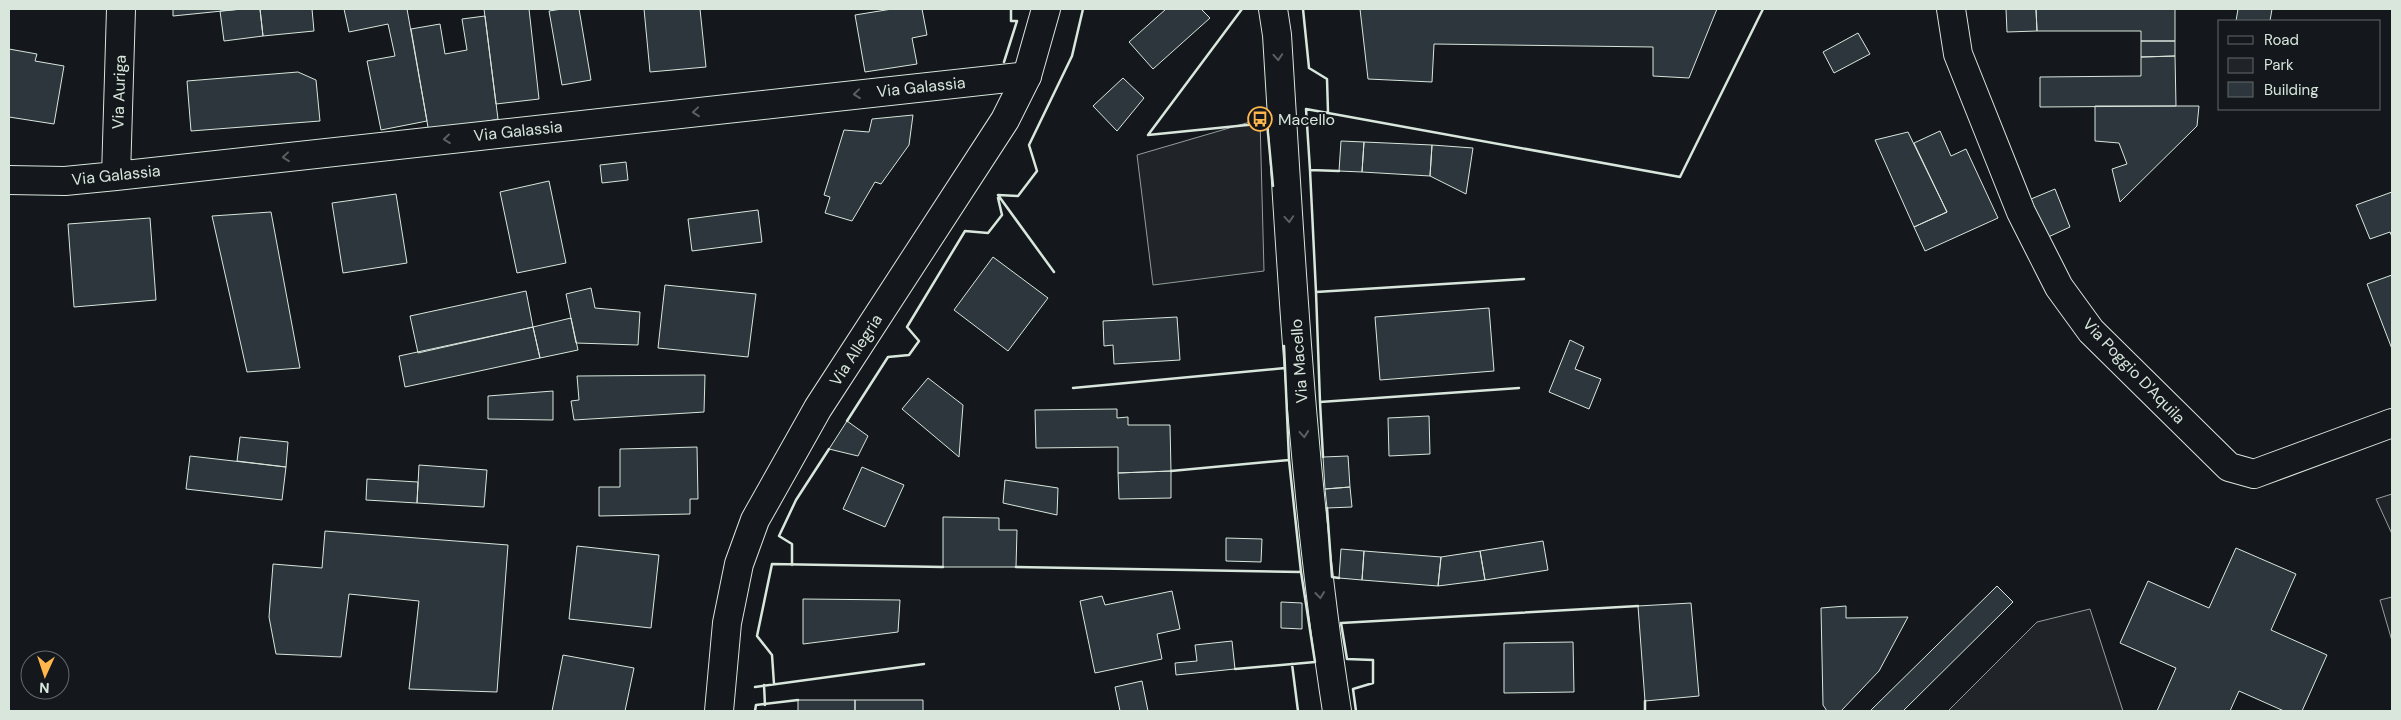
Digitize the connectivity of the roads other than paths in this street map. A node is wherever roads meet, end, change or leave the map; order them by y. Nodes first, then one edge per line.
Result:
1 (121, 9) edge
2 (1046, 9) edge
3 (1273, 9) edge
4 (1951, 9) edge
5 (1027, 76) junction
6 (116, 176) junction
7 (9, 180) edge
8 (2385, 426) edge
9 (719, 711) edge
10 (1336, 711) edge

1 - 6 street, Via Auriga
2 - 5 street, Via Allegria
3 -> 10 street, Via Macello
4 - 8 street, Via Poggio D'Aquila
5 -> 6 street, Via Galassia
5 - 9 street, Via Allegria
6 - 7 street, Via Galassia

